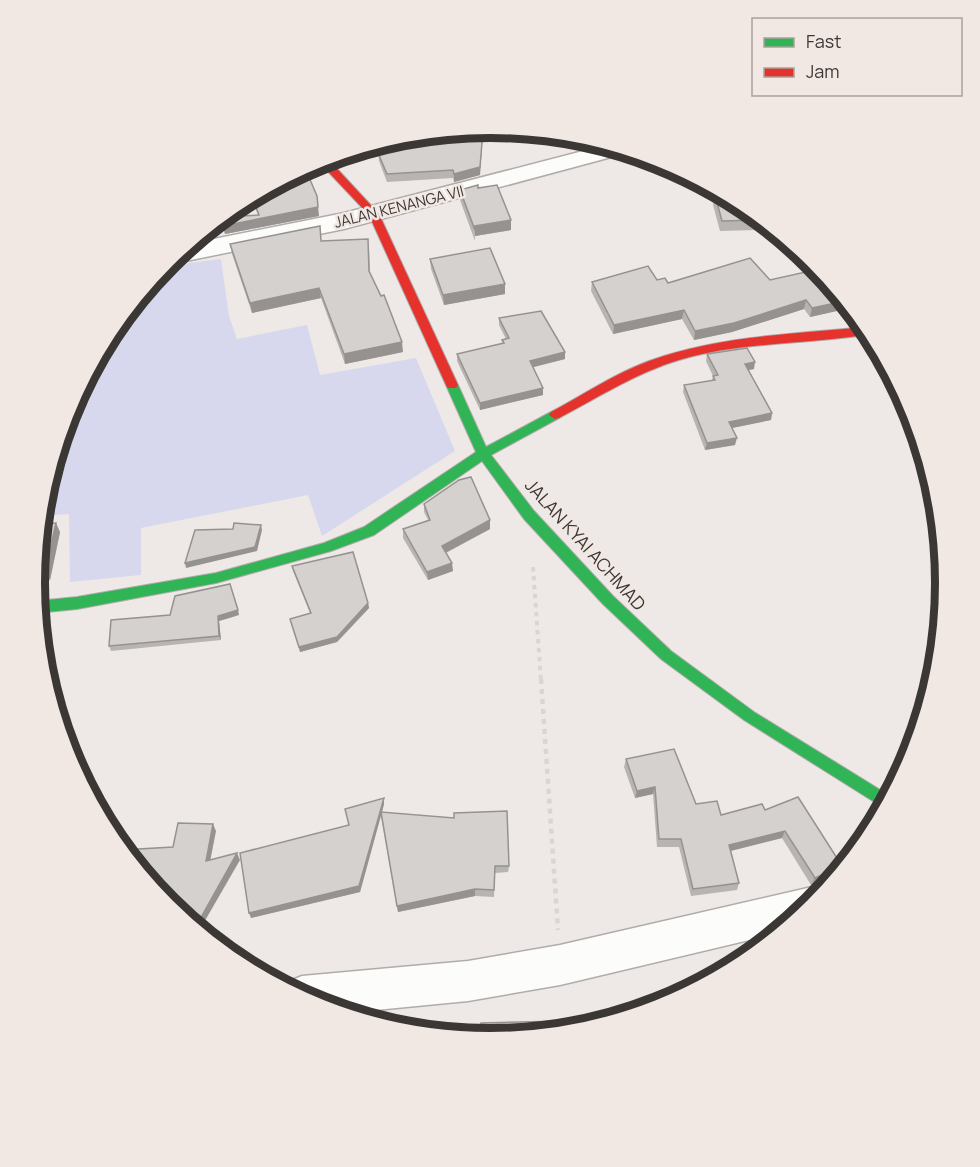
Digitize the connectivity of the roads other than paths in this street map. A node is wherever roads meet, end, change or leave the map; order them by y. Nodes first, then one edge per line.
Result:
1 (603, 153) edge
2 (331, 168) edge
3 (374, 214) junction
4 (194, 252) edge
5 (857, 332) edge
6 (483, 454) junction
7 (46, 606) edge
8 (880, 797) edge
9 (790, 911) edge
10 (321, 995) edge

1 - 3 street, JALAN KENANGA VII
2 - 3 street, JALAN KYAI ACHMAD
3 - 4 street, JALAN KENANGA VII
3 - 6 street, JALAN KYAI ACHMAD
5 - 6 street
6 - 7 street
6 - 8 street, JALAN KYAI ACHMAD
9 - 10 street

